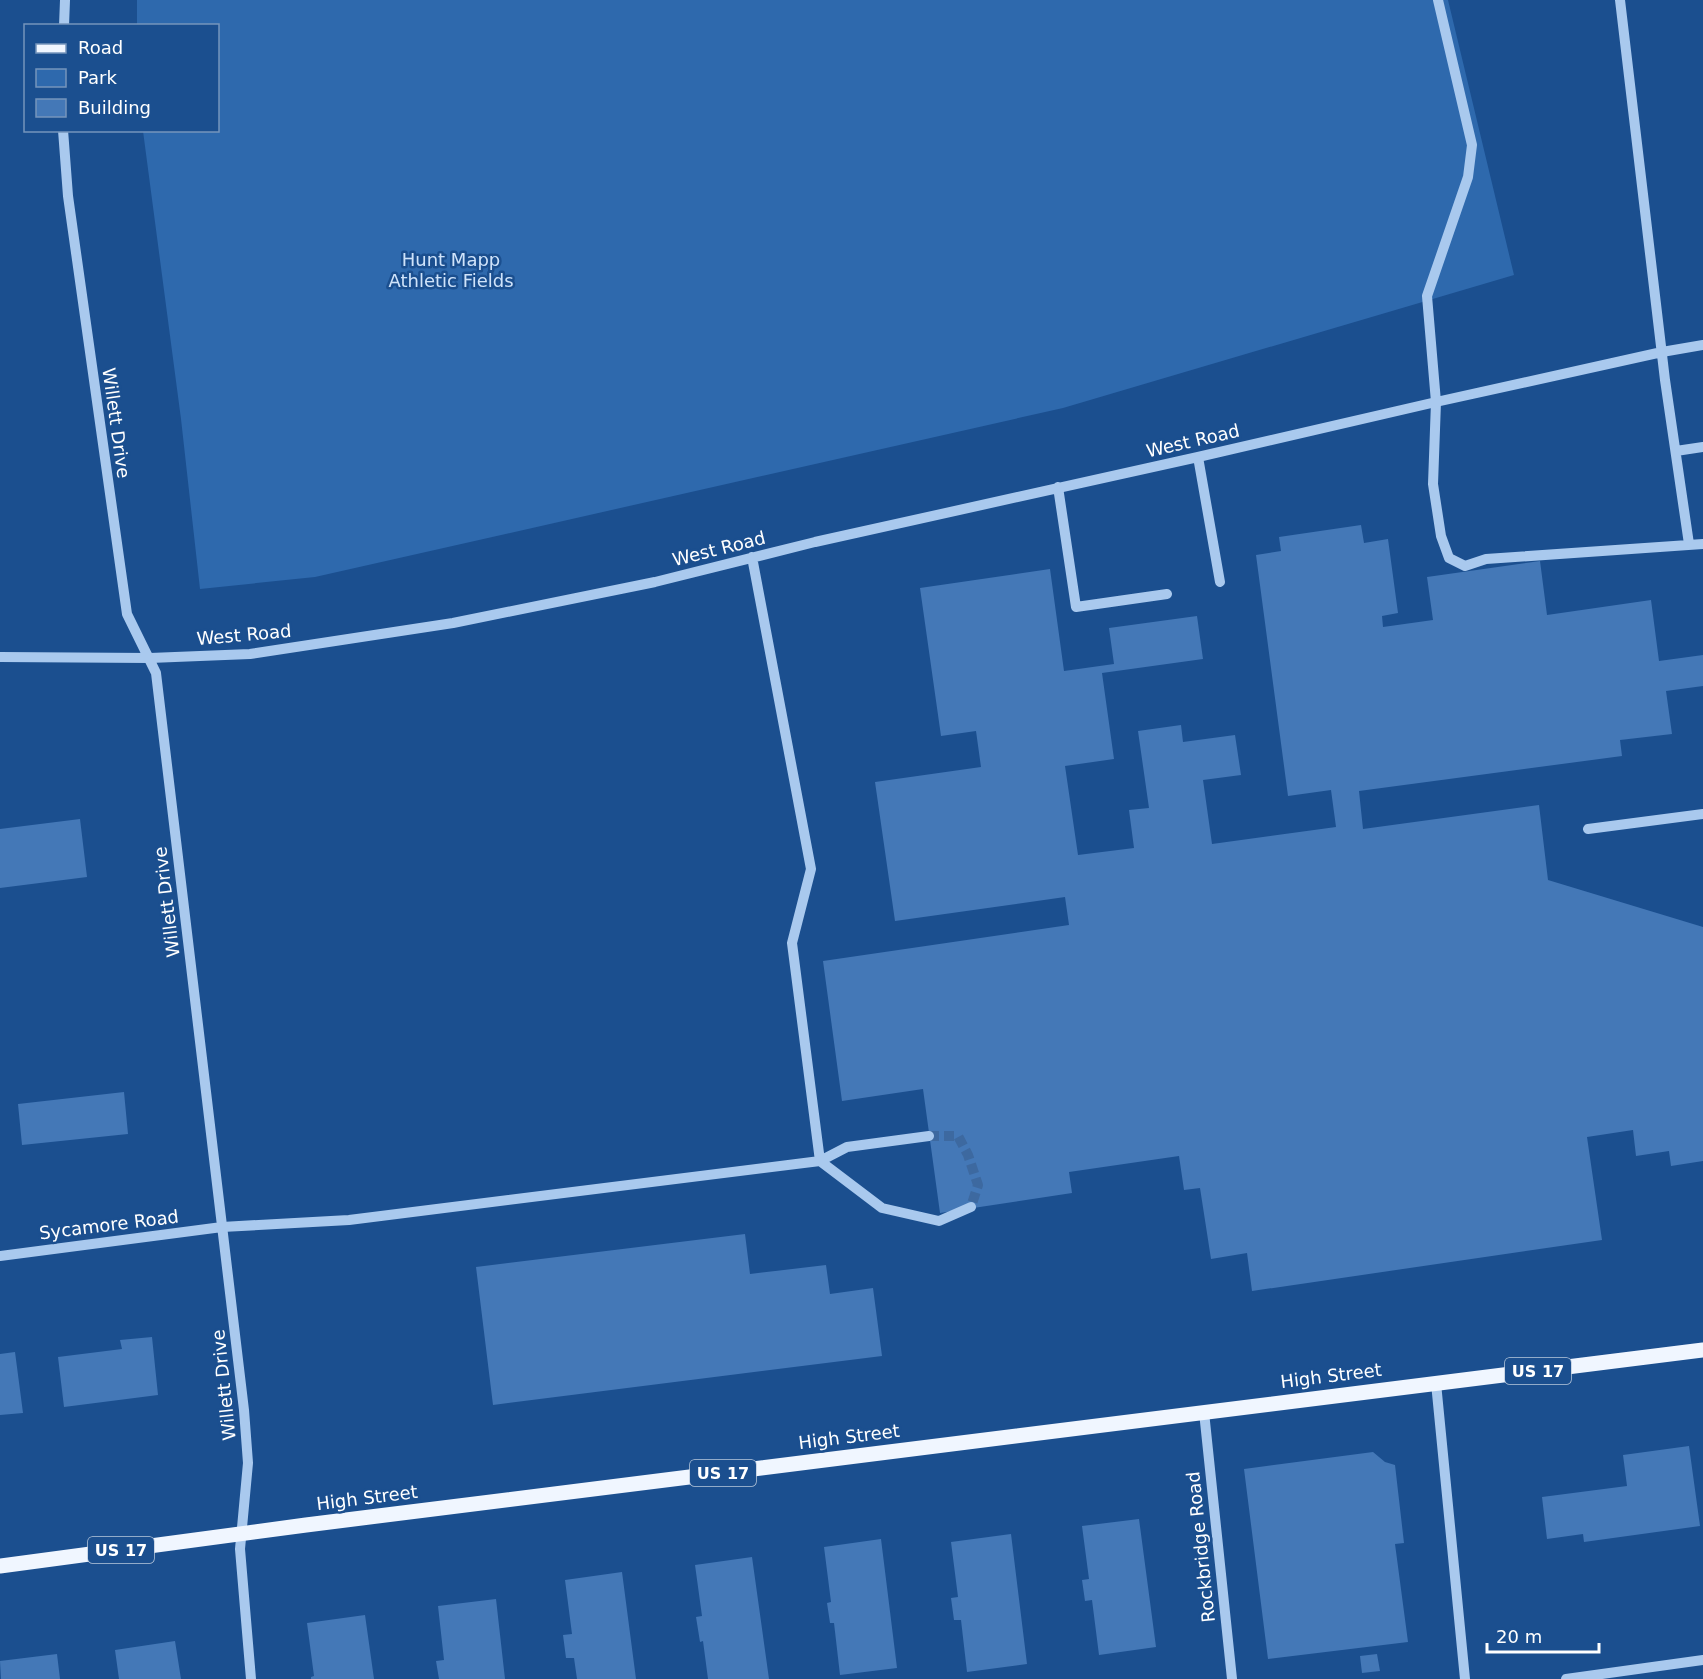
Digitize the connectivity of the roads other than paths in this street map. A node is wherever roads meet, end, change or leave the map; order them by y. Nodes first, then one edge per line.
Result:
1 (65, 0) edge
2 (1438, 0) edge
3 (1620, 0) edge
4 (64, 24) edge
5 (63, 132) edge
6 (1703, 345) edge
7 (1662, 352) junction
8 (1436, 402) junction
9 (1703, 447) edge
10 (1676, 451) junction
11 (1198, 457) junction
12 (1058, 487) junction
13 (1689, 544) junction
14 (1703, 544) edge
15 (753, 557) junction
16 (1220, 582) dead end
17 (1167, 594) dead end
18 (0, 657) edge
19 (150, 658) junction
20 (1703, 814) edge
21 (1588, 829) dead end
22 (929, 1136) tunnel mouth
23 (820, 1161) junction
24 (971, 1207) dead end
25 (222, 1227) junction
26 (0, 1256) edge
27 (1703, 1350) edge
28 (1436, 1383) junction
29 (1204, 1412) junction
30 (242, 1534) junction
31 (0, 1566) edge
32 (1703, 1660) edge
33 (251, 1679) edge
34 (1232, 1679) edge
35 (1465, 1679) edge
36 (1566, 1679) edge

1 - 4 street
2 - 8 street
3 - 7 street
5 - 19 street, Willett Drive
6 - 7 street, West Road
7 - 8 street, West Road
7 - 10 street
8 - 11 street, West Road
8 - 13 street
9 - 10 street
10 - 13 street
11 - 12 street, West Road
11 - 16 street
12 - 15 street, West Road
12 - 17 street
13 - 14 street
15 - 19 street, West Road
15 - 23 street
18 - 19 street, West Road
19 - 25 street, Willett Drive
20 - 21 street
22 - 23 street
23 - 24 street
23 - 25 street, Sycamore Road
25 - 26 street, Sycamore Road
25 - 30 street, Willett Drive
27 - 28 main road, High Street / US 17
28 - 29 main road, High Street / US 17
28 - 35 street
29 - 30 main road, High Street / US 17
29 - 34 street, Rockbridge Road
30 - 31 main road, High Street / US 17
30 - 33 street, Willett Drive
32 - 36 street

